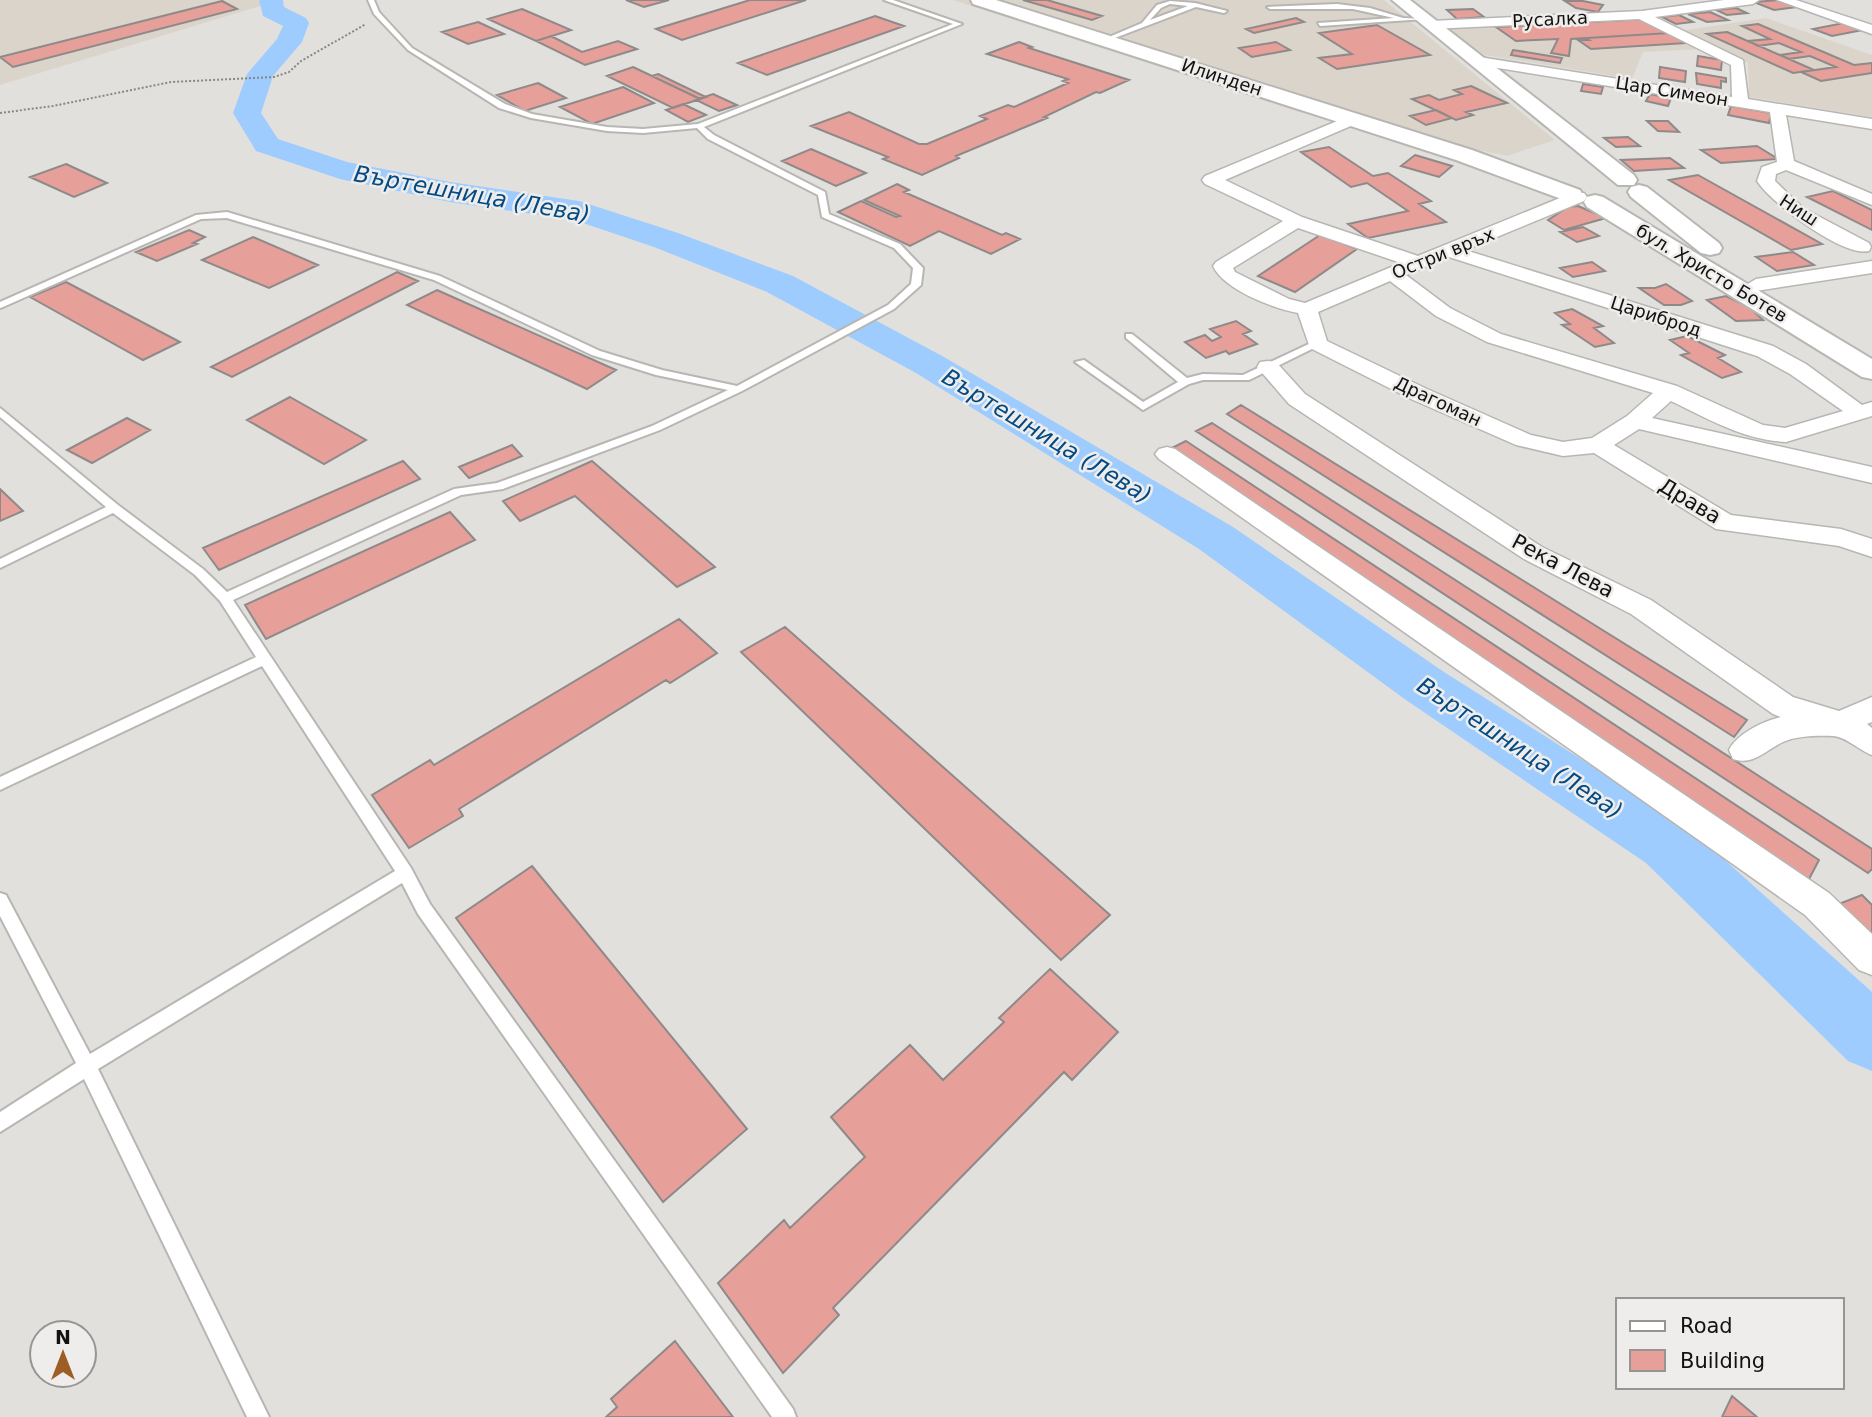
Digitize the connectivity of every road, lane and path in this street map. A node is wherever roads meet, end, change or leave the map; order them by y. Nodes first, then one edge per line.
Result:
1 (371, 0) edge
2 (887, 0) edge
3 (979, 0) edge
4 (1610, 0) edge
5 (1753, 0) edge
6 (1783, 0) edge
7 (1195, 5) junction
8 (1270, 8) dead end
9 (1401, 10) edge
10 (1224, 11) dead end
11 (1640, 15) junction
12 (380, 16) junction
13 (1427, 22) junction
14 (1144, 24) junction
15 (1320, 24) dead end
16 (1872, 32) edge
17 (1853, 38) dead end
18 (1105, 40) junction
19 (1473, 60) junction
20 (1740, 102) junction
21 (1777, 108) junction
22 (0, 113) edge
23 (1353, 119) junction
24 (1872, 124) edge
25 (699, 126) junction
26 (1578, 144) junction
27 (1786, 164) junction
28 (1578, 186) junction
29 (1632, 186) junction
30 (1872, 200) edge
31 (1296, 221) junction
32 (1862, 247) dead end
33 (1448, 251) junction
34 (1420, 263) junction
35 (1872, 267) edge
36 (1393, 274) junction
37 (1756, 285) junction
38 (0, 305) edge
39 (1307, 309) junction
40 (1129, 336) dead end
41 (1317, 344) junction
42 (1829, 344) junction
43 (1080, 362) dead end
44 (1268, 367) junction
45 (1872, 371) edge
46 (1185, 382) junction
47 (738, 388) junction
48 (1669, 391) junction
49 (1862, 408) edge
50 (0, 411) edge
51 (1635, 421) junction
52 (1598, 445) junction
53 (1167, 454) dead end
54 (1872, 475) edge
55 (114, 508) junction
56 (1872, 548) edge
57 (0, 564) edge
58 (225, 598) junction
59 (264, 659) junction
60 (1872, 709) edge
61 (1841, 723) junction
62 (1872, 743) edge
63 (1744, 750) dead end
64 (0, 784) edge
65 (405, 873) junction
66 (0, 900) edge
67 (1872, 958) edge
68 (87, 1066) junction
69 (0, 1123) edge
70 (258, 1417) edge
71 (785, 1417) edge

1 - 12 lane
2 - 25 lane
3 - 18 street, Илинден
4 - 11 street
5 - 11 street, Русалка
6 - 16 street
7 - 10 lane
7 - 14 lane
7 - 14 lane
8 - 9 lane
9 - 13 street, бул. Христо Ботев
9 - 15 lane
11 - 13 street, Русалка
11 - 20 street
12 - 22 path
12 - 25 lane
13 - 19 street, бул. Христо Ботев
14 - 18 lane
16 - 17 street
18 - 23 street, Илинден
19 - 20 street, Цар Симеон
19 - 26 street, бул. Христо Ботев
20 - 21 street, Цар Симеон
21 - 24 street, Цар Симеон
21 - 27 street
23 - 28 street, Илинден
23 - 31 street
25 - 47 lane
26 - 28 street
26 - 29 street, бул. Христо Ботев
27 - 30 street
27 - 32 street, Ниш
28 - 29 street
28 - 29 street
28 - 33 street, Остри връх
28 - 42 street, бул. Христо Ботев
29 - 37 street, бул. Христо Ботев
31 - 34 street
31 - 39 street
33 - 34 street, Остри връх
33 - 49 street, Цариброд
34 - 36 street, Остри връх
35 - 37 street
36 - 39 street, Остри връх
36 - 48 street
37 - 42 street, бул. Христо Ботев
38 - 47 lane
39 - 41 street
40 - 46 lane
41 - 44 lane
41 - 52 street, Драгоман
42 - 45 street, бул. Христо Ботев
43 - 46 lane
44 - 46 lane
44 - 61 street, Река Лева
47 - 58 lane
48 - 49 street
48 - 51 street
50 - 55 lane
51 - 52 street
51 - 54 street
52 - 56 street, Драва
53 - 67 street
55 - 57 lane
55 - 58 lane
58 - 59 lane
59 - 64 lane
59 - 65 lane
60 - 61 street
61 - 62 street, Река Лева
61 - 63 street
65 - 68 lane
65 - 71 lane
66 - 68 lane
68 - 69 lane
68 - 70 lane

